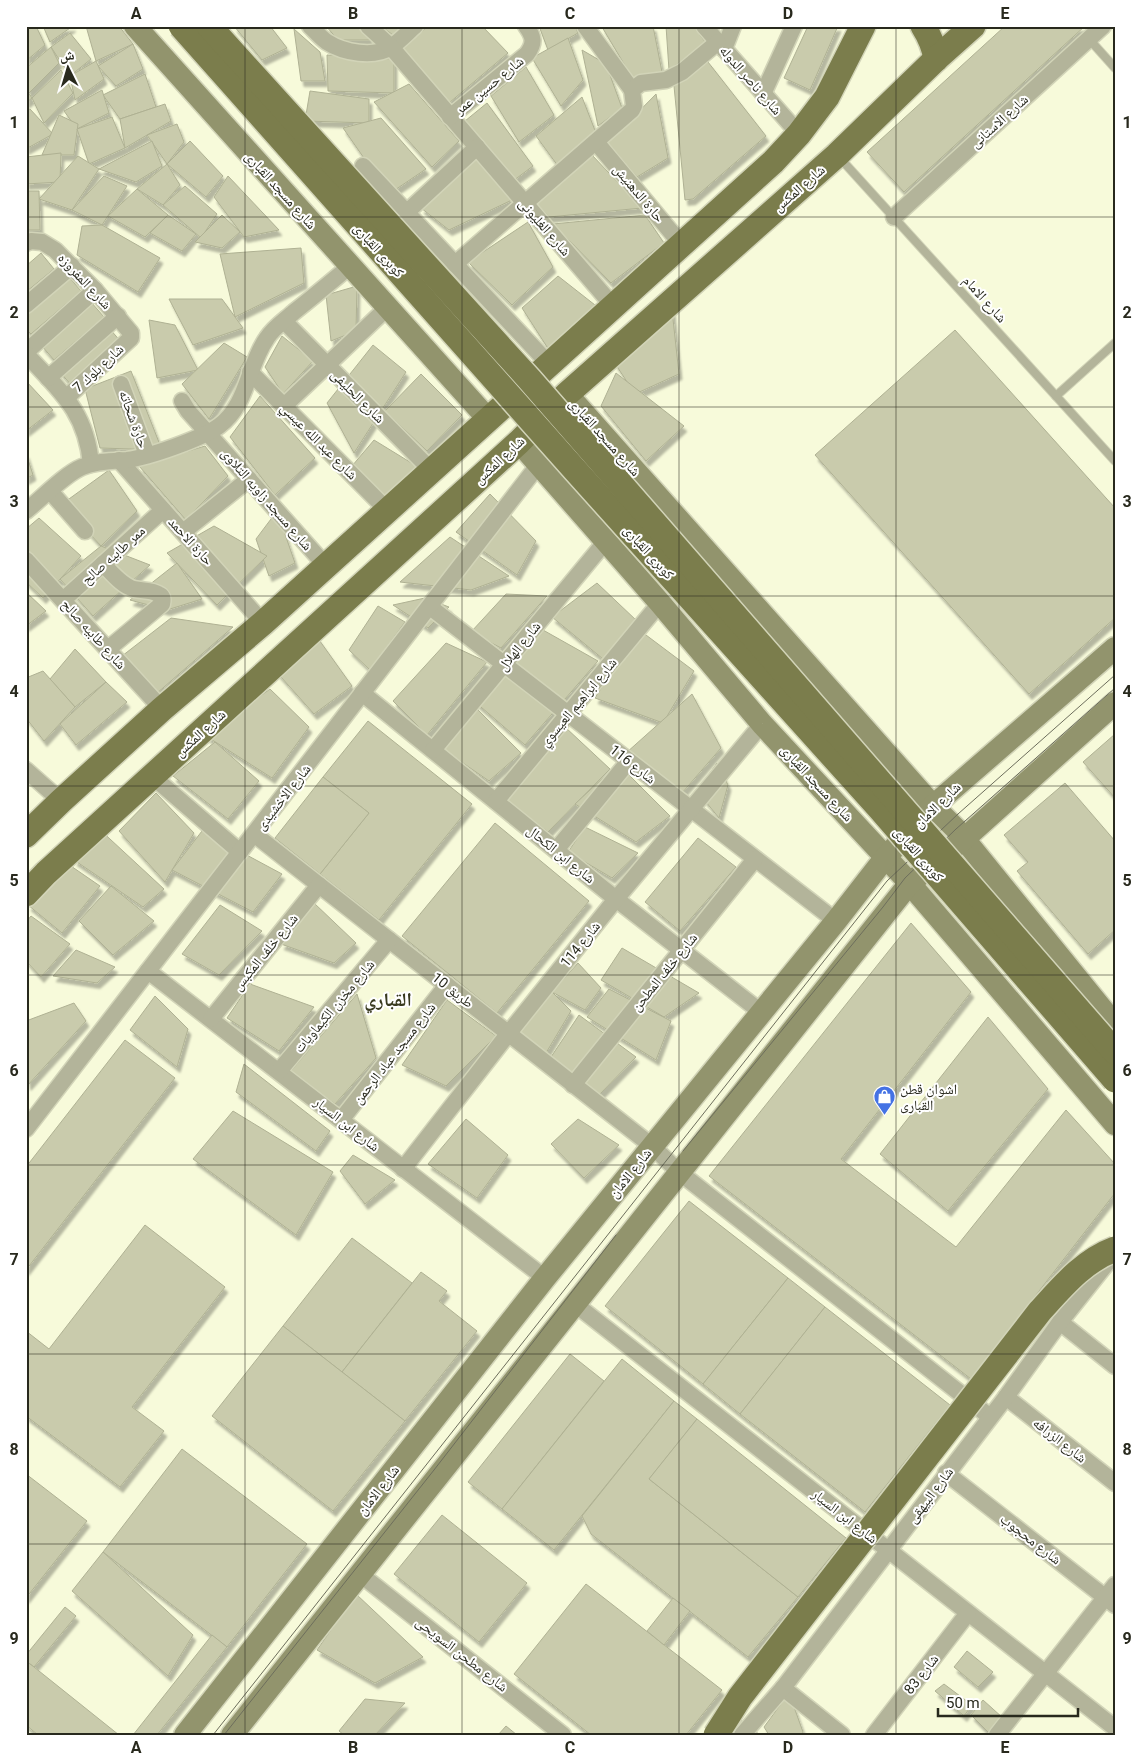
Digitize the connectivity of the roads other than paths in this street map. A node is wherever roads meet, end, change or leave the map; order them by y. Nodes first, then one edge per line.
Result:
1 (135, 26) edge
2 (181, 26) edge
3 (209, 26) edge
4 (368, 26) edge
5 (415, 26) edge
6 (526, 26) edge
7 (585, 26) edge
8 (704, 26) edge
9 (733, 26) edge
10 (794, 26) edge
11 (862, 26) edge
12 (923, 26) edge
13 (972, 26) edge
14 (1103, 26) edge
15 (317, 28) edge
16 (1089, 39) junction
17 (721, 45) junction
18 (391, 47) junction
19 (936, 59) junction
20 (1115, 68) edge
21 (632, 90) junction
22 (763, 94) junction
23 (450, 116) junction
24 (799, 134) junction
25 (596, 142) junction
26 (477, 147) junction
27 (837, 155) junction
28 (363, 166) dead end
29 (525, 203) junction
30 (406, 212) junction
31 (894, 217) junction
32 (26, 243) edge
33 (682, 245) junction
34 (454, 264) junction
35 (72, 266) junction
36 (350, 266) junction
37 (94, 290) junction
38 (26, 305) edge
39 (614, 306) junction
40 (387, 308) junction
41 (118, 316) junction
42 (284, 321) junction
43 (131, 338) joint
44 (1115, 343) edge
45 (26, 353) edge
46 (549, 364) junction
47 (328, 365) junction
48 (250, 372) junction
49 (48, 378) junction
50 (120, 384) dead end
51 (566, 394) junction
52 (1056, 396) junction
53 (66, 398) junction
54 (182, 401) dead end
55 (284, 406) junction
56 (488, 419) junction
57 (209, 433) junction
58 (519, 442) junction
59 (147, 455) junction
60 (119, 460) junction
61 (1115, 460) edge
62 (91, 464) junction
63 (539, 464) junction
64 (432, 470) junction
65 (249, 479) junction
66 (50, 491) junction
67 (163, 510) junction
68 (387, 510) junction
69 (26, 512) edge
70 (85, 531) dead end
71 (183, 532) junction
72 (606, 541) junction
73 (26, 560) edge
74 (103, 564) junction
75 (326, 566) junction
76 (63, 600) junction
77 (660, 603) junction
78 (430, 607) junction
79 (263, 623) junction
80 (1115, 648) edge
81 (108, 650) junction
82 (504, 664) junction
83 (362, 693) junction
84 (1115, 703) edge
85 (162, 709) junction
86 (568, 714) junction
87 (762, 724) junction
88 (433, 750) junction
89 (629, 761) junction
90 (26, 770) edge
91 (152, 776) junction
92 (61, 801) junction
93 (496, 801) junction
94 (933, 806) junction
95 (691, 810) junction
96 (254, 834) junction
97 (26, 835) edge
98 (964, 839) junction
99 (556, 850) junction
100 (240, 852) junction
101 (885, 858) junction
102 (755, 859) junction
103 (909, 884) junction
104 (319, 885) junction
105 (26, 894) edge
106 (616, 899) junction
107 (836, 920) junction
108 (389, 940) junction
109 (682, 950) junction
110 (148, 971) junction
111 (447, 985) junction
112 (761, 1012) junction
113 (211, 1019) junction
114 (1115, 1025) edge
115 (508, 1034) junction
116 (1115, 1052) edge
117 (279, 1072) junction
118 (1115, 1080) edge
119 (573, 1085) junction
120 (341, 1120) junction
121 (1115, 1124) edge
122 (26, 1129) edge
123 (652, 1146) junction
124 (403, 1169) junction
125 (679, 1172) junction
126 (1115, 1249) edge
127 (1115, 1253) edge
128 (545, 1278) junction
129 (576, 1304) junction
130 (1060, 1322) junction
131 (1115, 1366) edge
132 (1006, 1397) junction
133 (990, 1416) junction
134 (946, 1473) junction
135 (1115, 1483) edge
136 (888, 1550) junction
137 (360, 1574) junction
138 (1111, 1596) edge
139 (968, 1613) junction
140 (1045, 1673) junction
141 (783, 1688) junction
142 (1115, 1728) edge
143 (185, 1735) edge
144 (232, 1735) edge
145 (564, 1735) edge
146 (716, 1735) edge
147 (742, 1735) edge
148 (842, 1735) edge
149 (874, 1735) edge
150 (998, 1735) edge

1 - 36 street, شارع مسجد القبارى
2 - 118 main road, كوبرى القبارى, bridge
3 - 116 main road, كوبرى القبارى, bridge
4 - 18 street, شارع الغليونى
5 - 18 street
6 - 23 street, شارع حسين عمر
7 - 21 street
8 - 17 street, شارع ناصر الدوله
9 - 17 street
10 - 22 street
11 - 24 main road
12 - 19 main road
13 - 19 main road, شارع المكس
14 - 16 street, شارع الاستانى
15 - 18 street
16 - 20 lane
16 - 31 street, شارع الاستانى
17 - 21 street
17 - 22 street, شارع ناصر الدوله
18 - 23 street, شارع الغليونى
19 - 27 main road, شارع المكس
21 - 25 street
22 - 24 street, شارع ناصر الدوله
23 - 26 street, شارع الغليونى
24 - 33 main road
25 - 29 street
25 - 33 street, حارة الدهنيش
26 - 29 street, شارع الغليونى
26 - 30 street
27 - 31 lane, شارع الامام
27 - 51 main road, شارع المكس
28 - 30 street
29 - 34 street
29 - 39 street, شارع الغليونى
30 - 34 street
31 - 52 lane, شارع الامام
32 - 35 street, شارع المفروزه
33 - 39 main road
34 - 46 street
35 - 37 street, شارع المفروزه
35 - 38 street
36 - 40 street, شارع مسجد القبارى
36 - 42 street
37 - 41 street, شارع المفروزه
37 - 45 street
39 - 46 main road
40 - 47 street
40 - 56 street, شارع مسجد القبارى
41 - 43 street, شارع المفروزه
41 - 49 street
42 - 47 street, شارع الحليفى
42 - 48 street
43 - 53 street, شارع بلوك 7
44 - 52 lane
45 - 49 street
46 - 56 main road
47 - 55 street
47 - 64 street, شارع الحليفى
48 - 55 street, شارع عبد الله عيسي
48 - 57 street
49 - 53 street
50 - 59 street, حارة شحاته
51 - 58 main road, شارع المكس
51 - 94 street, شارع مسجد القبارى
52 - 61 lane, شارع الامام
53 - 62 street
54 - 57 street, شارع مسجد زاويه التلاوى
55 - 68 street, شارع عبد الله عيسي
56 - 64 main road
57 - 59 street
57 - 65 street, شارع مسجد زاويه التلاوى
58 - 63 street, شارع مسجد القبارى
58 - 91 main road, شارع المكس
59 - 60 street
60 - 62 street
60 - 67 street, حارة الاحمد
62 - 66 street
63 - 72 street, شارع مسجد القبارى
63 - 78 street, شارع الاخشيدى
64 - 68 main road
65 - 71 street
65 - 75 street, شارع مسجد زاويه التلاوى
66 - 69 street
66 - 70 street
67 - 71 street, حارة الاحمد
67 - 74 street, ممر طابيه صالح
68 - 75 main road
71 - 79 street, حارة الاحمد
72 - 77 street, شارع مسجد القبارى
72 - 82 street, شارع الهلال
73 - 76 street, شارع طابيه صالح
74 - 76 street, ممر طابيه صالح
74 - 81 street
75 - 79 main road
76 - 81 street, شارع طابيه صالح
77 - 86 street, شارع ابراهيم العيسوي
77 - 87 street, شارع مسجد القبارى
78 - 82 street, شارع 116
78 - 83 street, شارع الاخشيدى
79 - 85 main road
80 - 94 street, شارع الامان
81 - 85 street, شارع طابيه صالح
82 - 86 street, شارع 116
82 - 88 street, شارع الهلال
83 - 88 street, شارع ابن الكحال
83 - 96 street, شارع الاخشيدى
84 - 98 street
85 - 92 main road
86 - 89 street, شارع 116
86 - 93 street, شارع ابراهيم العيسوي
87 - 95 street, شارع 114
87 - 101 street, شارع مسجد القبارى
88 - 93 street, شارع ابن الكحال
89 - 95 street, شارع 116
89 - 99 street
90 - 92 street
91 - 100 street
91 - 105 main road, شارع المكس
92 - 97 main road
93 - 99 street, شارع ابن الكحال
94 - 98 street, شارع مسجد القبارى
94 - 101 street, شارع الامان
95 - 102 street, شارع 116
95 - 106 street, شارع 114
96 - 100 street, شارع الاخشيدى
96 - 104 street, طريق 10
98 - 103 street
98 - 114 street, شارع مسجد القبارى
99 - 106 street, شارع ابن الكحال
100 - 110 street, شارع الاخشيدى
101 - 103 street, شارع مسجد القبارى
101 - 107 street, شارع الامان
102 - 107 street, شارع 116
102 - 109 street, شارع خلف المطحن
103 - 121 street, شارع مسجد القبارى
103 - 125 street
104 - 108 street, طريق 10
104 - 113 street, شارع خلف المكبس
106 - 109 street, شارع ابن الكحال
106 - 115 street, شارع 114
107 - 112 street, شارع الامان
108 - 111 street, طريق 10
108 - 117 street, شارع مخزن الكيماويات
109 - 112 street, شارع ابن الكحال
109 - 119 street, شارع خلف المطحن
110 - 113 street, شارع ابن السيار
110 - 122 street, شارع الاخشيدى
111 - 115 street, طريق 10
111 - 120 street, شارع مسجد عباد الرحمن
112 - 123 street, شارع الامان
113 - 117 street, شارع ابن السيار
115 - 119 street, طريق 10
115 - 124 street, شارع 114
117 - 120 street, شارع ابن السيار
119 - 123 street, طريق 10
120 - 124 street, شارع ابن السيار
123 - 125 street, طريق 10
123 - 128 street, شارع الامان
124 - 128 street, شارع ابن السيار
125 - 129 street
125 - 133 street, طريق 10
126 - 146 main road, bridge
127 - 130 street, شارع البيهقى
128 - 143 street, شارع الامان
129 - 136 street, شارع ابن السيار
129 - 137 street
130 - 131 street
130 - 132 street, شارع البيهقى
132 - 133 street, شارع البيهقى
132 - 135 street, شارع الزرافه
133 - 134 street, شارع البيهقى
134 - 136 street, شارع البيهقى
134 - 138 street, شارع محجوب
136 - 139 street, شارع ابن السيار
136 - 141 street, شارع البيهقى
137 - 144 street
137 - 145 street, شارع مطحن السويحى
138 - 140 street
139 - 140 street, شارع ابن السيار
139 - 149 street, شارع 83
140 - 142 street, شارع ابن السيار
140 - 150 street
141 - 147 street, شارع البيهقى
141 - 148 street

